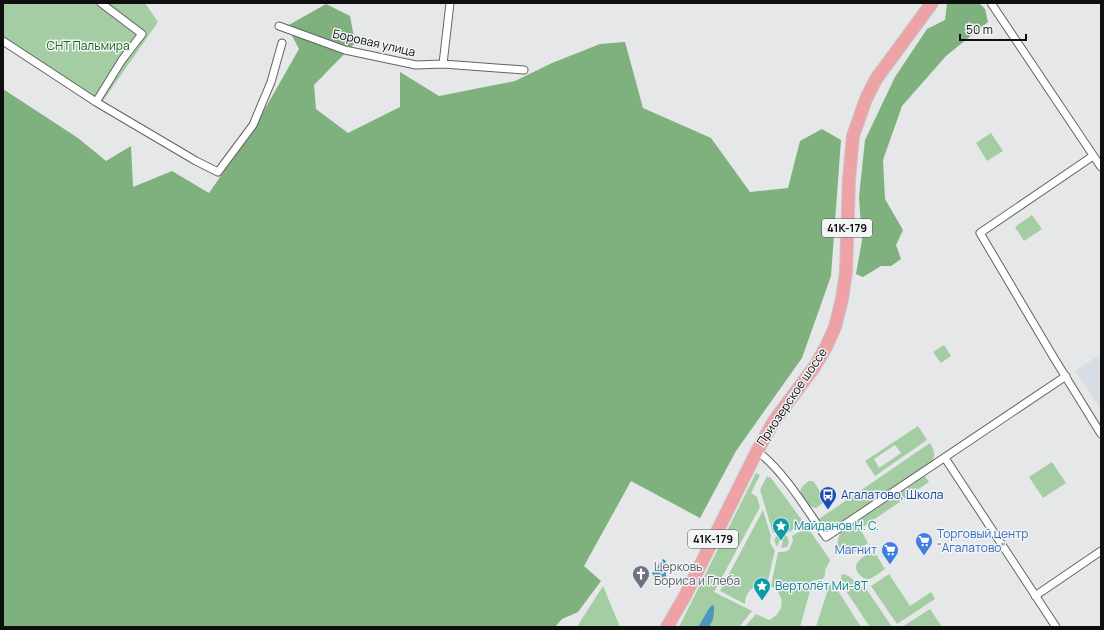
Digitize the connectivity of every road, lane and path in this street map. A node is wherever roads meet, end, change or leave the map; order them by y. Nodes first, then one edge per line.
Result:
1 (101, 3) edge
2 (450, 3) edge
3 (932, 3) edge
4 (991, 3) edge
5 (279, 26) dead end
6 (3, 41) edge
7 (282, 43) dead end
8 (443, 64) junction
9 (524, 70) dead end
10 (96, 102) junction
11 (1093, 156) junction
12 (1101, 167) edge
13 (1066, 376) junction
14 (1101, 434) edge
15 (757, 451) junction
16 (945, 458) junction
17 (1101, 551) edge
18 (1035, 596) junction
19 (667, 627) edge
20 (1056, 627) edge

1 - 10 street
2 - 8 street
3 - 15 main road, Приозерское шоссе / 41К-179
4 - 11 street
5 - 8 street, Боровая улица
6 - 10 street
7 - 10 street
8 - 9 street, Боровая улица
11 - 12 street
11 - 13 street
13 - 14 street
13 - 16 street
15 - 16 street
15 - 19 main road, Приозерское шоссе / 41К-179
16 - 18 street
17 - 18 street
18 - 20 street

